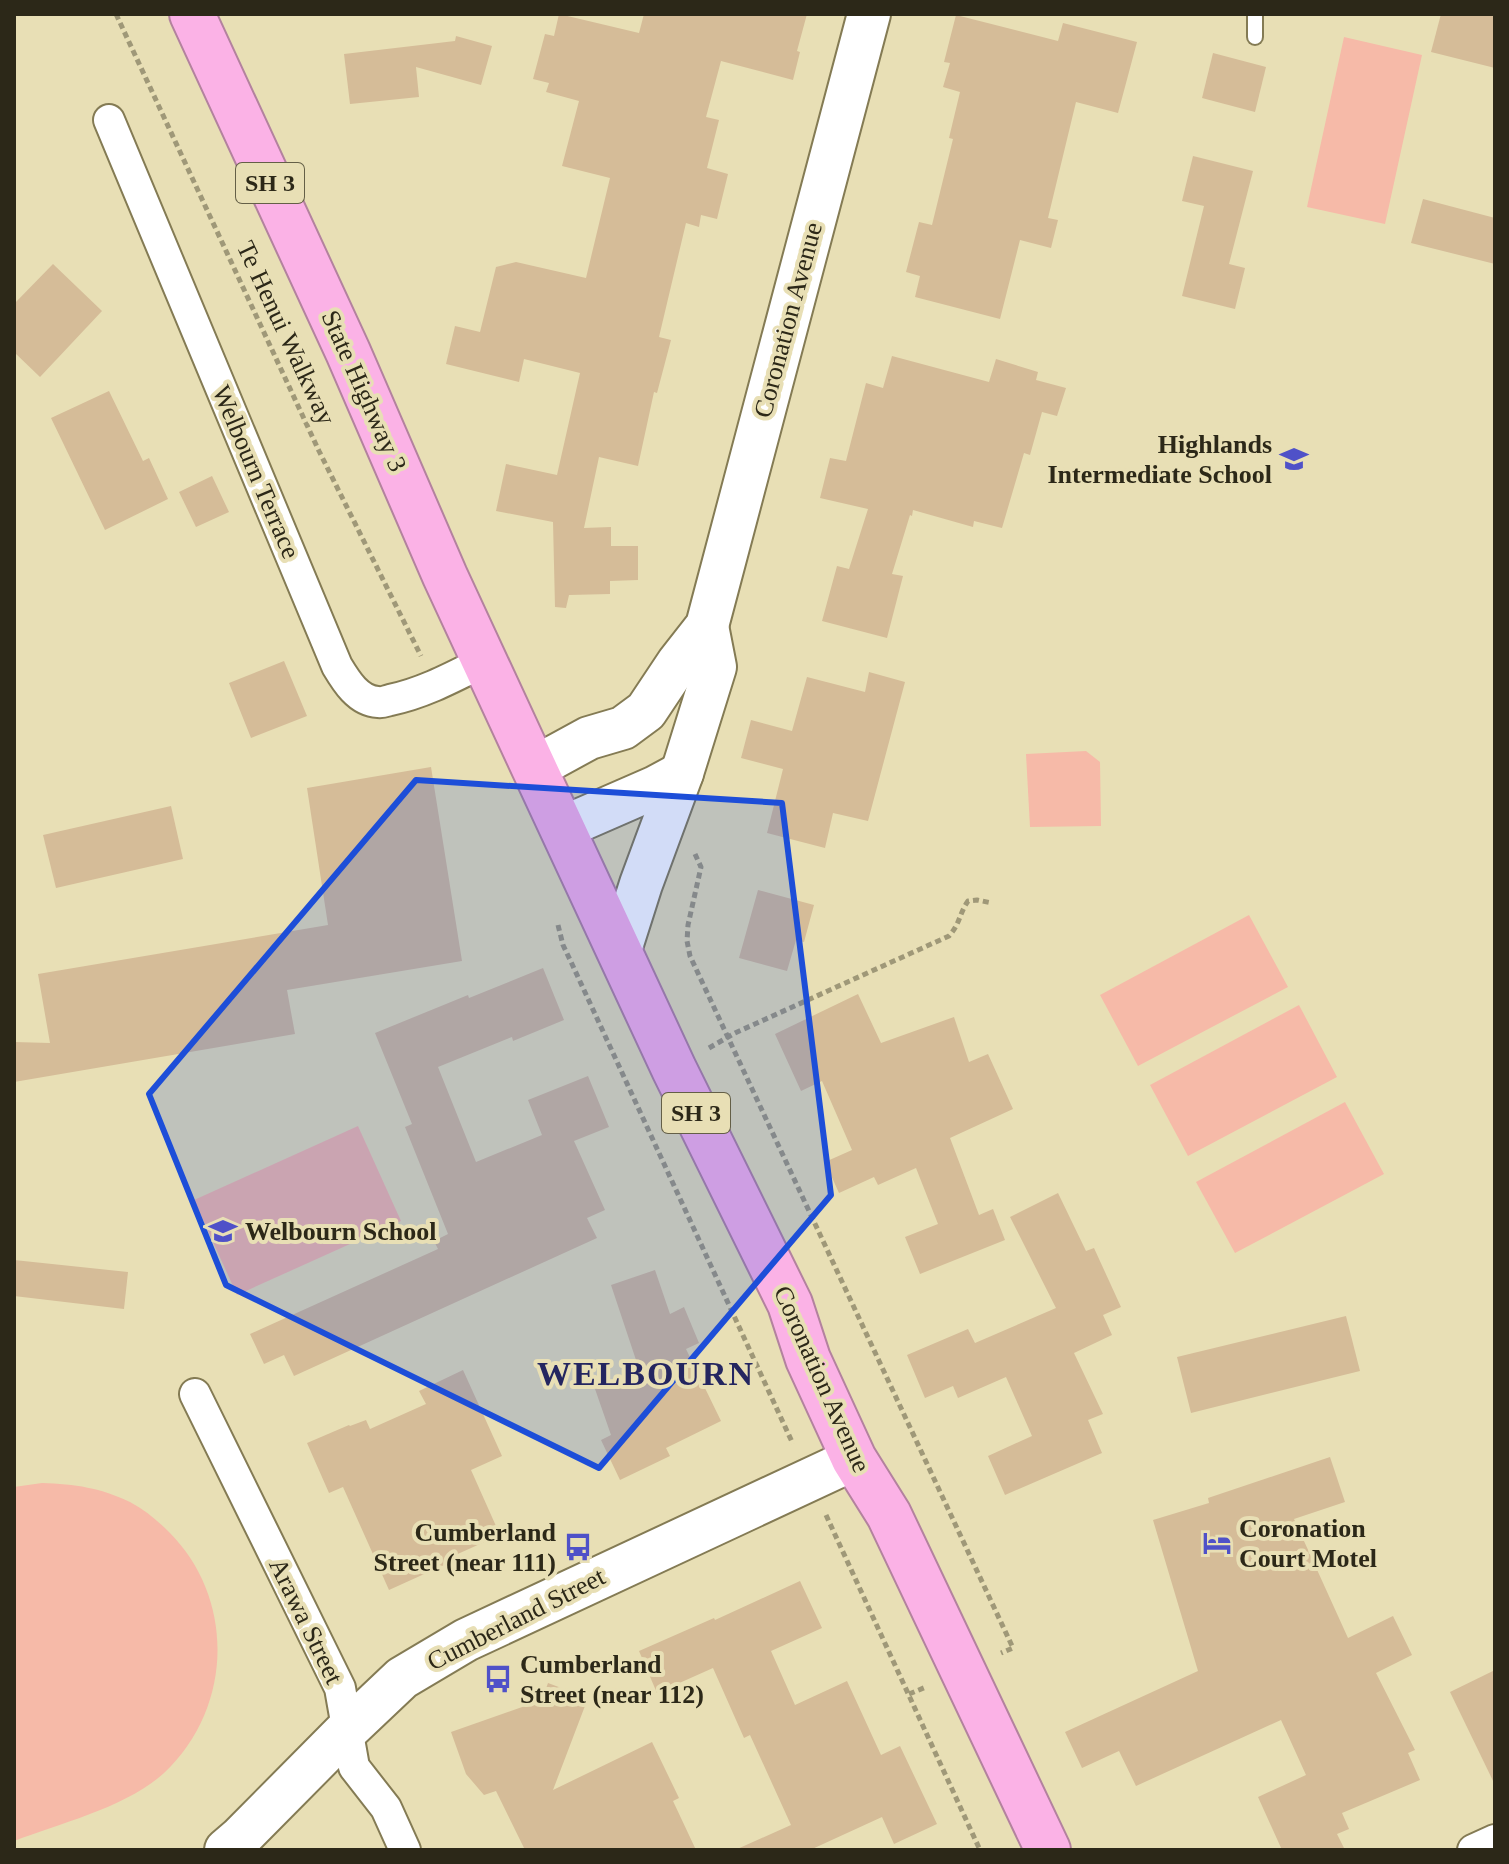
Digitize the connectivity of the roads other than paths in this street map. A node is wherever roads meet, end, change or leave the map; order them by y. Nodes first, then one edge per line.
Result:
1 (192, 14) edge
2 (869, 14) edge
3 (1255, 14) edge
4 (1255, 37) dead end
5 (109, 120) dead end
6 (707, 626) junction
7 (485, 661) junction
8 (534, 768) junction
9 (682, 773) junction
10 (562, 828) junction
11 (620, 950) junction
12 (195, 1394) dead end
13 (854, 1459) junction
14 (346, 1731) junction
15 (1495, 1840) edge
16 (226, 1850) edge
17 (405, 1850) edge
18 (1048, 1850) edge
19 (1473, 1850) edge

1 - 7 highway, State Highway 3 / SH 3
2 - 6 main road, Coronation Avenue
3 - 4 lane
5 - 7 street, Welbourn Terrace
6 - 8 main road, Coronation Avenue
6 - 9 main road, Coronation Avenue
7 - 8 highway, State Highway 3 / SH 3
8 - 10 highway, Coronation Avenue / SH 3
9 - 10 main road
9 - 11 main road, Coronation Avenue
10 - 11 highway, Coronation Avenue / SH 3
11 - 13 highway, Coronation Avenue / SH 3
12 - 14 street, Arawa Street
13 - 14 main road, Cumberland Street
13 - 18 highway, Coronation Avenue / SH 3
14 - 16 main road, Cumberland Street
14 - 17 street, Arawa Street
15 - 19 street

